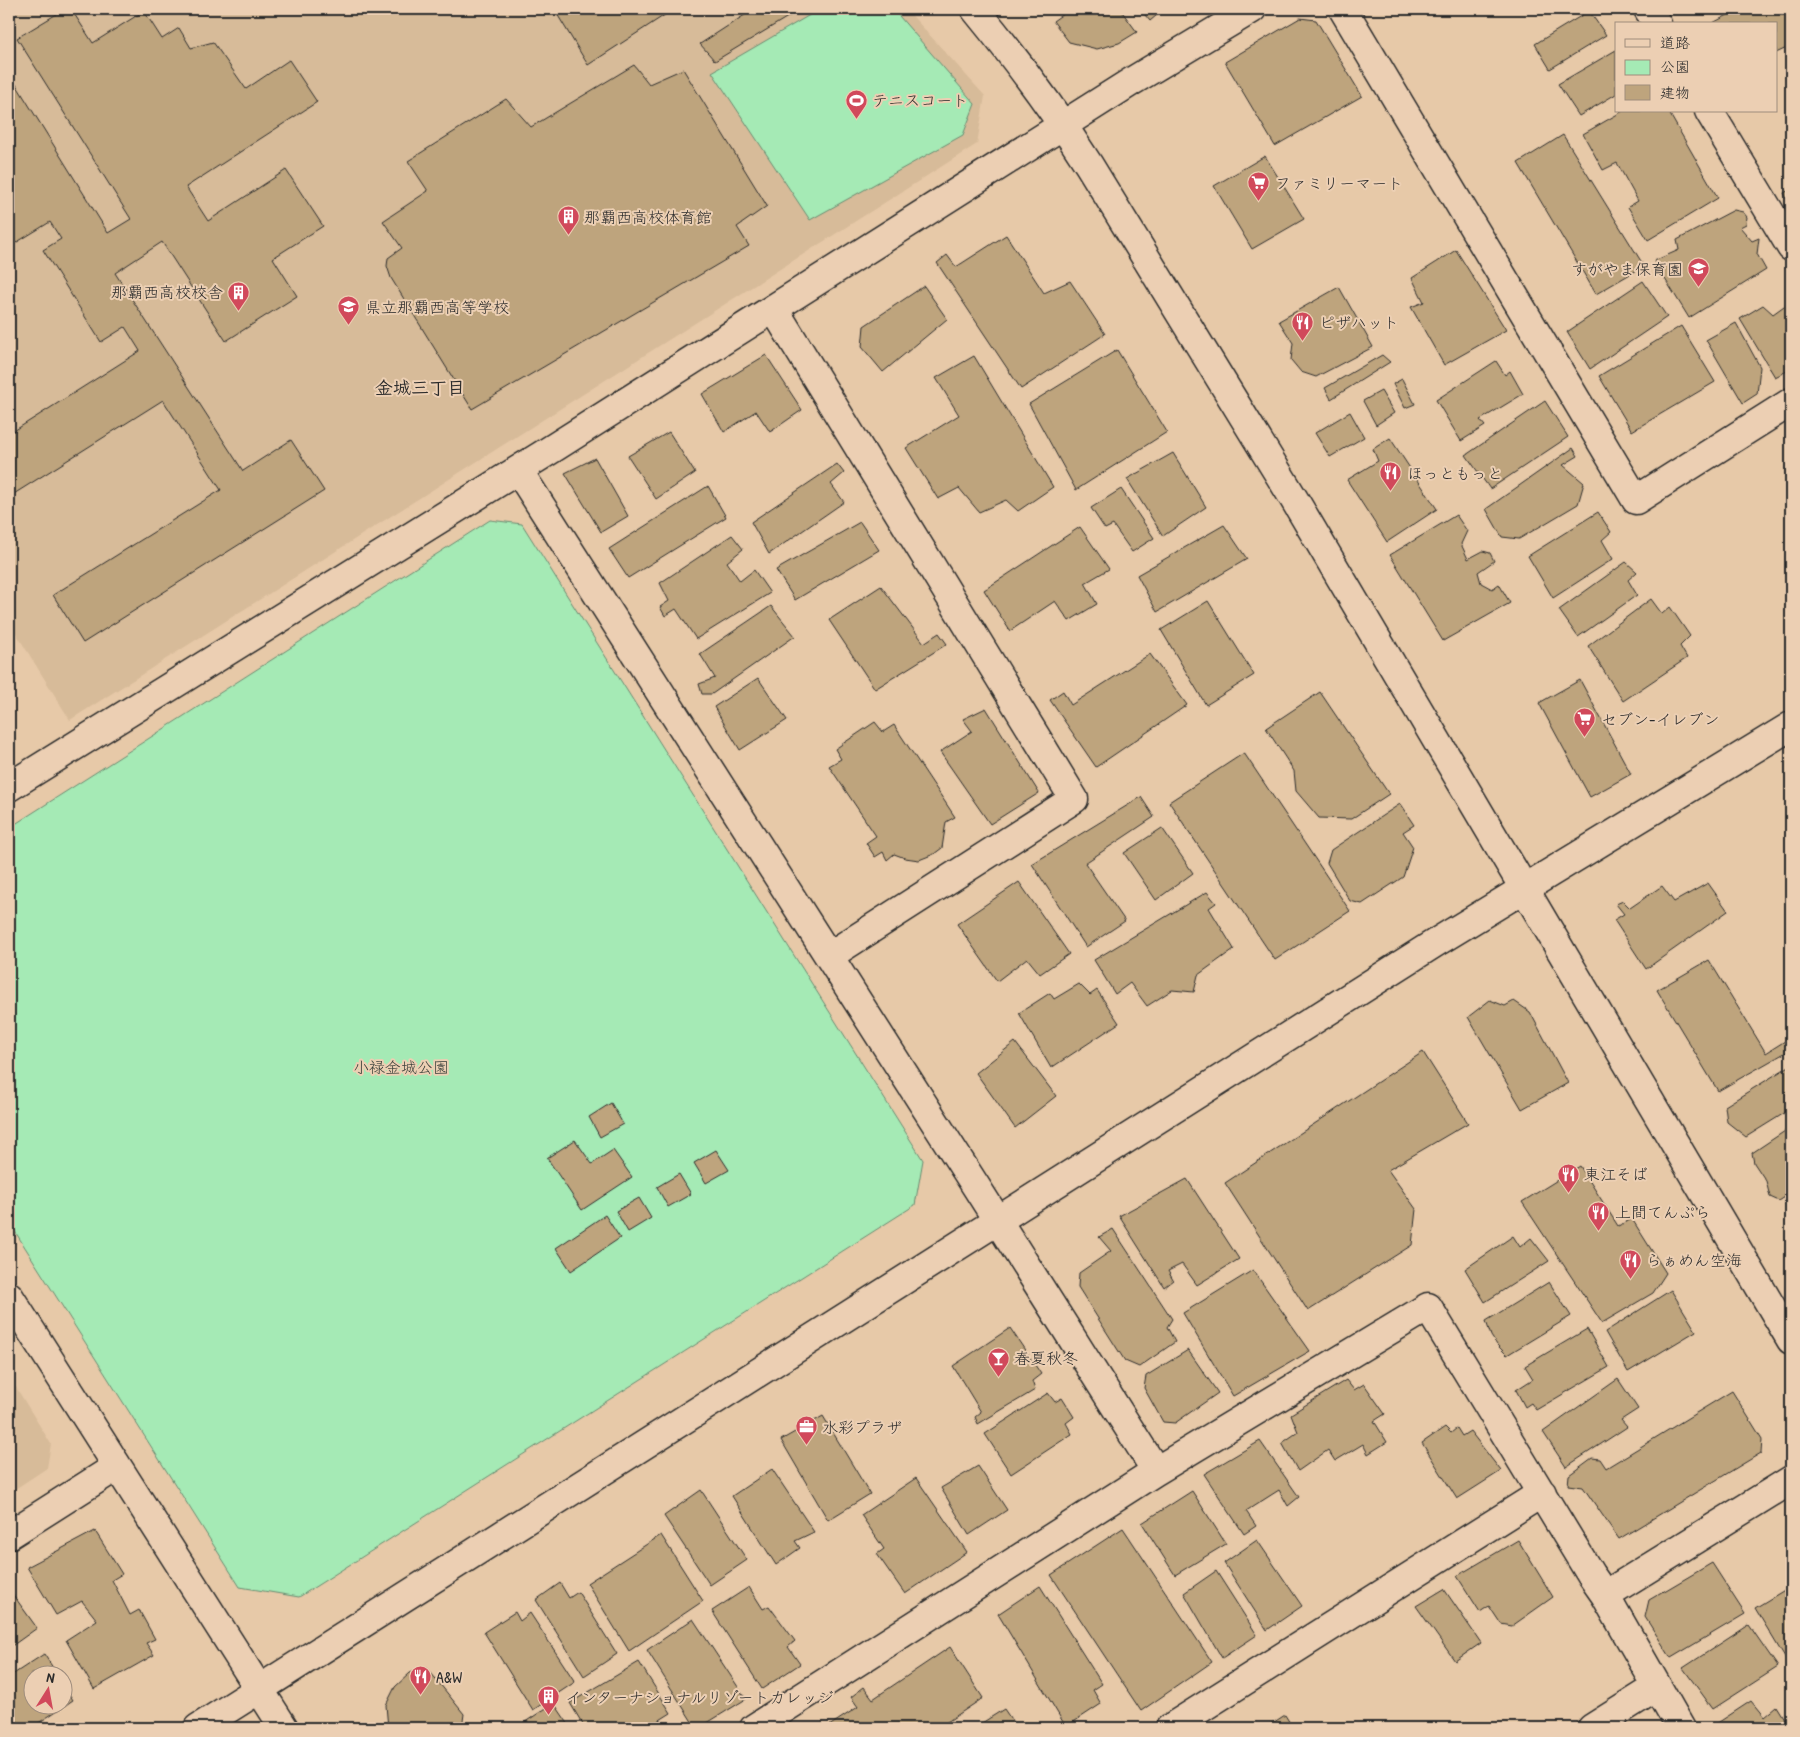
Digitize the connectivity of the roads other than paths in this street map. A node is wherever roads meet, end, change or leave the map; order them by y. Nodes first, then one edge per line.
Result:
1 (975, 9) edge
2 (1252, 9) edge
3 (1343, 9) edge
4 (1648, 9) edge
5 (1656, 22) edge
6 (1710, 112) edge
7 (1063, 124) junction
8 (1791, 247) edge
9 (774, 309) junction
10 (1791, 402) edge
11 (518, 470) junction
12 (1791, 726) edge
13 (9, 788) edge
14 (1525, 889) junction
15 (829, 956) junction
16 (998, 1221) junction
17 (9, 1296) edge
18 (1791, 1340) edge
19 (116, 1467) junction
20 (1156, 1471) junction
21 (1791, 1480) edge
22 (1542, 1493) junction
23 (9, 1535) edge
24 (1605, 1595) junction
25 (1657, 1687) junction
26 (259, 1690) junction
27 (198, 1728) edge
28 (284, 1728) edge
29 (754, 1728) edge
30 (1170, 1728) edge
31 (1592, 1728) edge
32 (1681, 1728) edge

1 - 7 street
2 - 7 street
3 - 10 street
4 - 5 street
6 - 8 street
7 - 9 street
7 - 14 street
9 - 11 street
9 - 15 street
11 - 13 street
11 - 15 street
12 - 14 street
14 - 16 street
14 - 18 street
15 - 16 street
16 - 20 street
16 - 26 street
17 - 19 street
19 - 23 street
19 - 26 street
20 - 22 street
20 - 29 street
21 - 24 street
22 - 24 street
22 - 30 street
24 - 25 street
25 - 31 street
25 - 32 street
26 - 27 street
26 - 28 street

